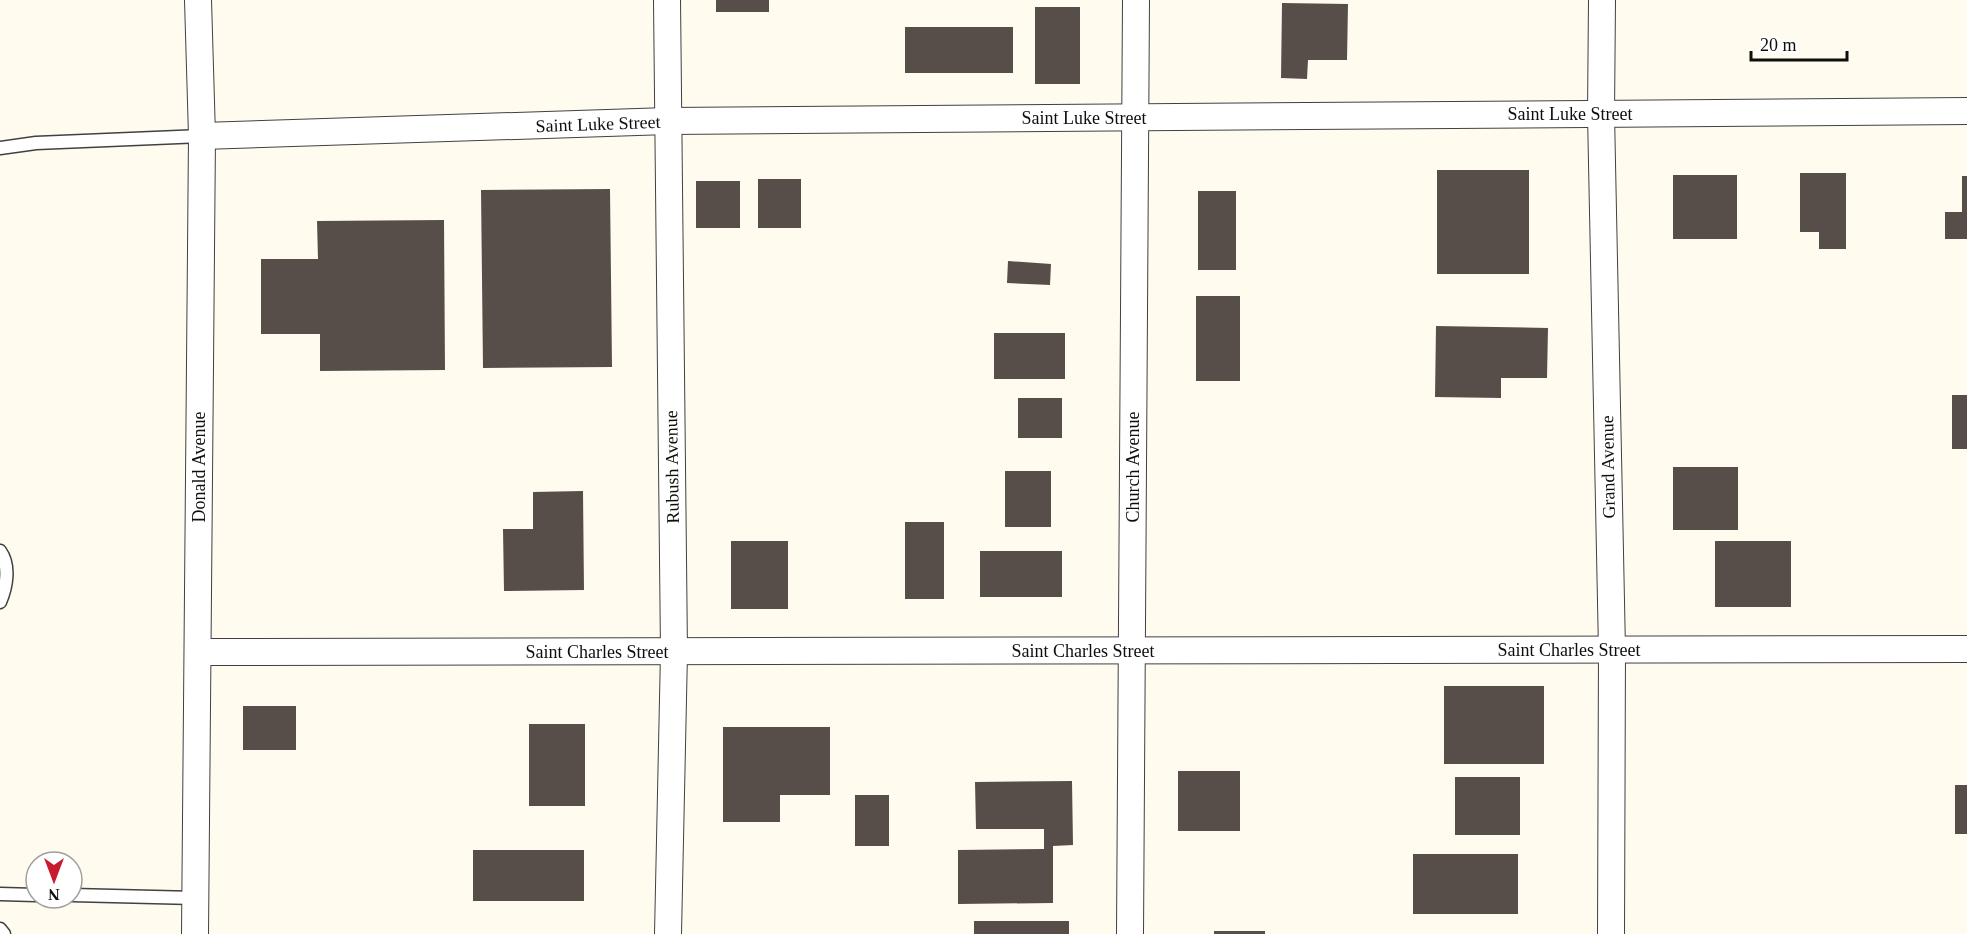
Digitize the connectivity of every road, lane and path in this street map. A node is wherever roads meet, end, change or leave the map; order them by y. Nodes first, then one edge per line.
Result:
1 (198, 0) edge
2 (667, 0) edge
3 (1136, 0) edge
4 (1602, 0) edge
5 (1967, 111) edge
6 (1601, 114) junction
7 (1136, 118) junction
8 (668, 121) junction
9 (202, 136) junction
10 (0, 148) edge
11 (0, 551) edge
12 (0, 602) edge
13 (1612, 650) junction
14 (1967, 650) edge
15 (1132, 651) junction
16 (198, 652) junction
17 (674, 652) junction
18 (0, 894) edge
19 (24, 894) edge
20 (84, 895) edge
21 (195, 898) junction
22 (0, 928) edge
23 (4, 934) edge
24 (195, 934) edge
25 (668, 934) edge
26 (1130, 934) edge
27 (1611, 934) edge

1 - 9 street, Donald Avenue
2 - 8 street, Rubush Avenue
3 - 7 street, Church Avenue
4 - 6 street, Grand Avenue
5 - 6 street, Saint Luke Street
6 - 7 street, Saint Luke Street
6 - 13 street, Grand Avenue
7 - 8 street, Saint Luke Street
7 - 15 street, Church Avenue
8 - 9 street, Saint Luke Street
8 - 17 street, Rubush Avenue
9 - 10 lane
9 - 16 street, Donald Avenue
11 - 12 lane
13 - 14 street, Saint Charles Street
13 - 15 street, Saint Charles Street
13 - 27 street, Grand Avenue
15 - 17 street, Saint Charles Street
15 - 26 street, Church Avenue
16 - 17 street, Saint Charles Street
16 - 21 street, Donald Avenue
17 - 25 street, Rubush Avenue
18 - 19 lane
20 - 21 lane
21 - 24 street, Donald Avenue
22 - 23 lane

